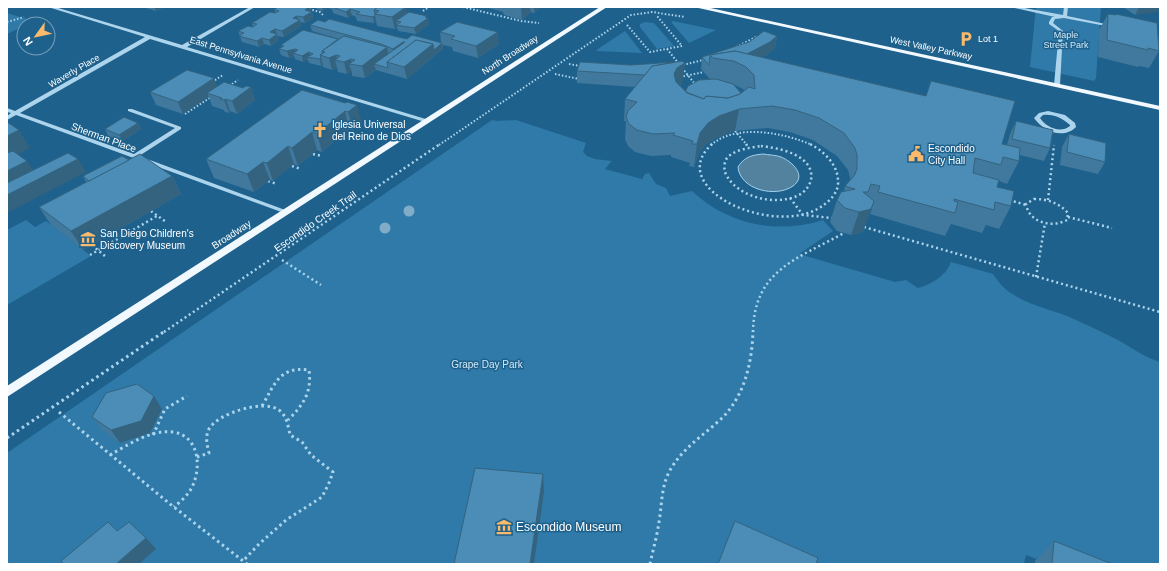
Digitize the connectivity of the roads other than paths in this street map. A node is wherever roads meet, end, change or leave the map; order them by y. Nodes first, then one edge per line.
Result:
1 (50, 7) edge
2 (252, 7) edge
3 (604, 7) edge
4 (697, 7) edge
5 (1012, 7) edge
6 (1066, 7) edge
7 (1065, 17) junction
8 (1117, 27) edge
9 (148, 37) junction
10 (183, 47) junction
11 (1057, 85) junction
12 (1160, 108) edge
13 (7, 110) edge
14 (130, 110) dead end
15 (17, 114) junction
16 (7, 118) edge
17 (427, 121) junction
18 (1056, 131) joint
19 (134, 157) junction
20 (286, 212) junction
21 (7, 392) edge

1 - 9 street, East Pennsylvania Avenue
2 - 10 street
3 - 17 main road, North Broadway
4 - 11 main road, West Valley Parkway
5 - 7 street
6 - 7 street
7 - 8 street
7 - 11 street
9 - 10 street, East Pennsylvania Avenue
9 - 15 street, Waverly Place
10 - 17 street, East Pennsylvania Avenue
11 - 12 main road, West Valley Parkway
13 - 15 street, Sherman Place
14 - 19 street
15 - 16 street, Waverly Place
15 - 19 street, Sherman Place
17 - 20 main road, Broadway
18 - 18 street
19 - 20 street, Sherman Place
20 - 21 main road, Broadway

